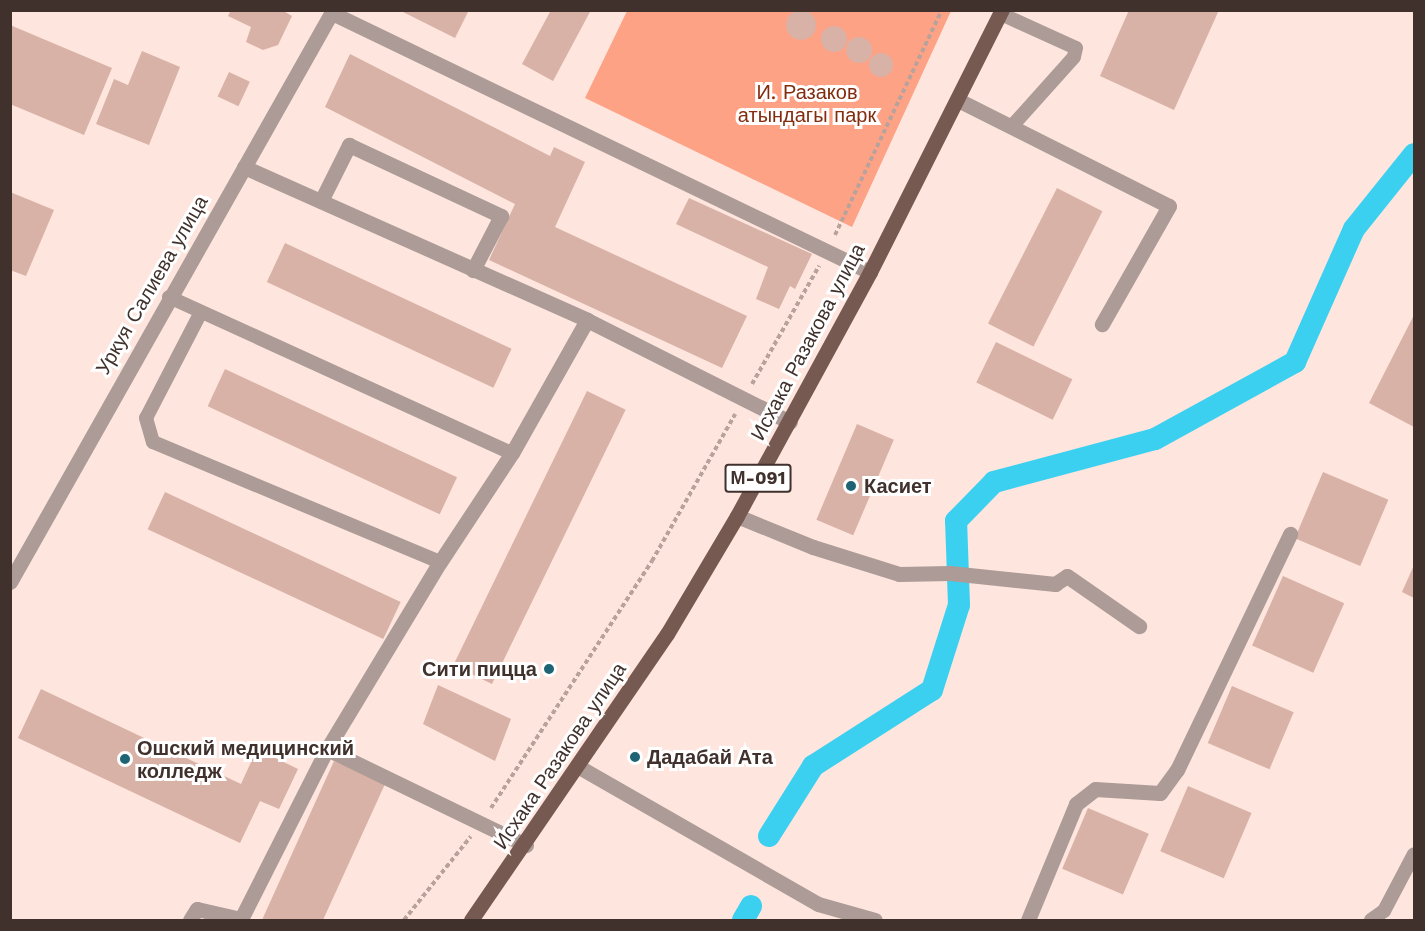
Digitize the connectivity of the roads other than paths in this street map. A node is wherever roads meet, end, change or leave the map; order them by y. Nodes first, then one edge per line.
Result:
1 (332, 12) edge
2 (1002, 12) edge
3 (958, 100) junction
4 (1013, 125) junction
5 (244, 167) junction
6 (321, 201) junction
7 (473, 270) junction
8 (870, 272) junction
9 (169, 297) junction
10 (200, 314) junction
11 (587, 320) junction
12 (1102, 324) dead end
13 (790, 422) junction
14 (512, 453) junction
15 (737, 516) junction
16 (1290, 534) dead end
17 (440, 562) junction
18 (10, 582) edge
19 (1139, 626) dead end
20 (327, 749) junction
21 (579, 767) junction
22 (526, 845) junction
23 (1414, 855) edge
24 (190, 921) edge
25 (471, 921) edge
26 (875, 921) edge
27 (1028, 921) edge
28 (1371, 921) edge

1 - 5 street, Уркуя Салиева улица
1 - 8 street
2 - 3 main road, Исхака Разакова улица / М-091
2 - 4 lane
3 - 4 street
3 - 8 main road, Исхака Разакова улица / М-091
4 - 12 street
5 - 6 street
5 - 9 street, Уркуя Салиева улица
6 - 7 street
6 - 7 street
7 - 11 street
8 - 13 main road, Исхака Разакова улица / М-091
9 - 10 lane
9 - 18 street, Уркуя Салиева улица
10 - 14 lane
10 - 17 lane
11 - 13 street
11 - 14 street
13 - 15 main road, Исхака Разакова улица / М-091
14 - 17 street
15 - 19 street
15 - 21 main road, Исхака Разакова улица / М-091
16 - 27 street
17 - 20 street
20 - 22 street
20 - 24 street
21 - 22 main road, Исхака Разакова улица / М-091
21 - 26 street
22 - 25 main road, Исхака Разакова улица / М-091
23 - 28 lane

